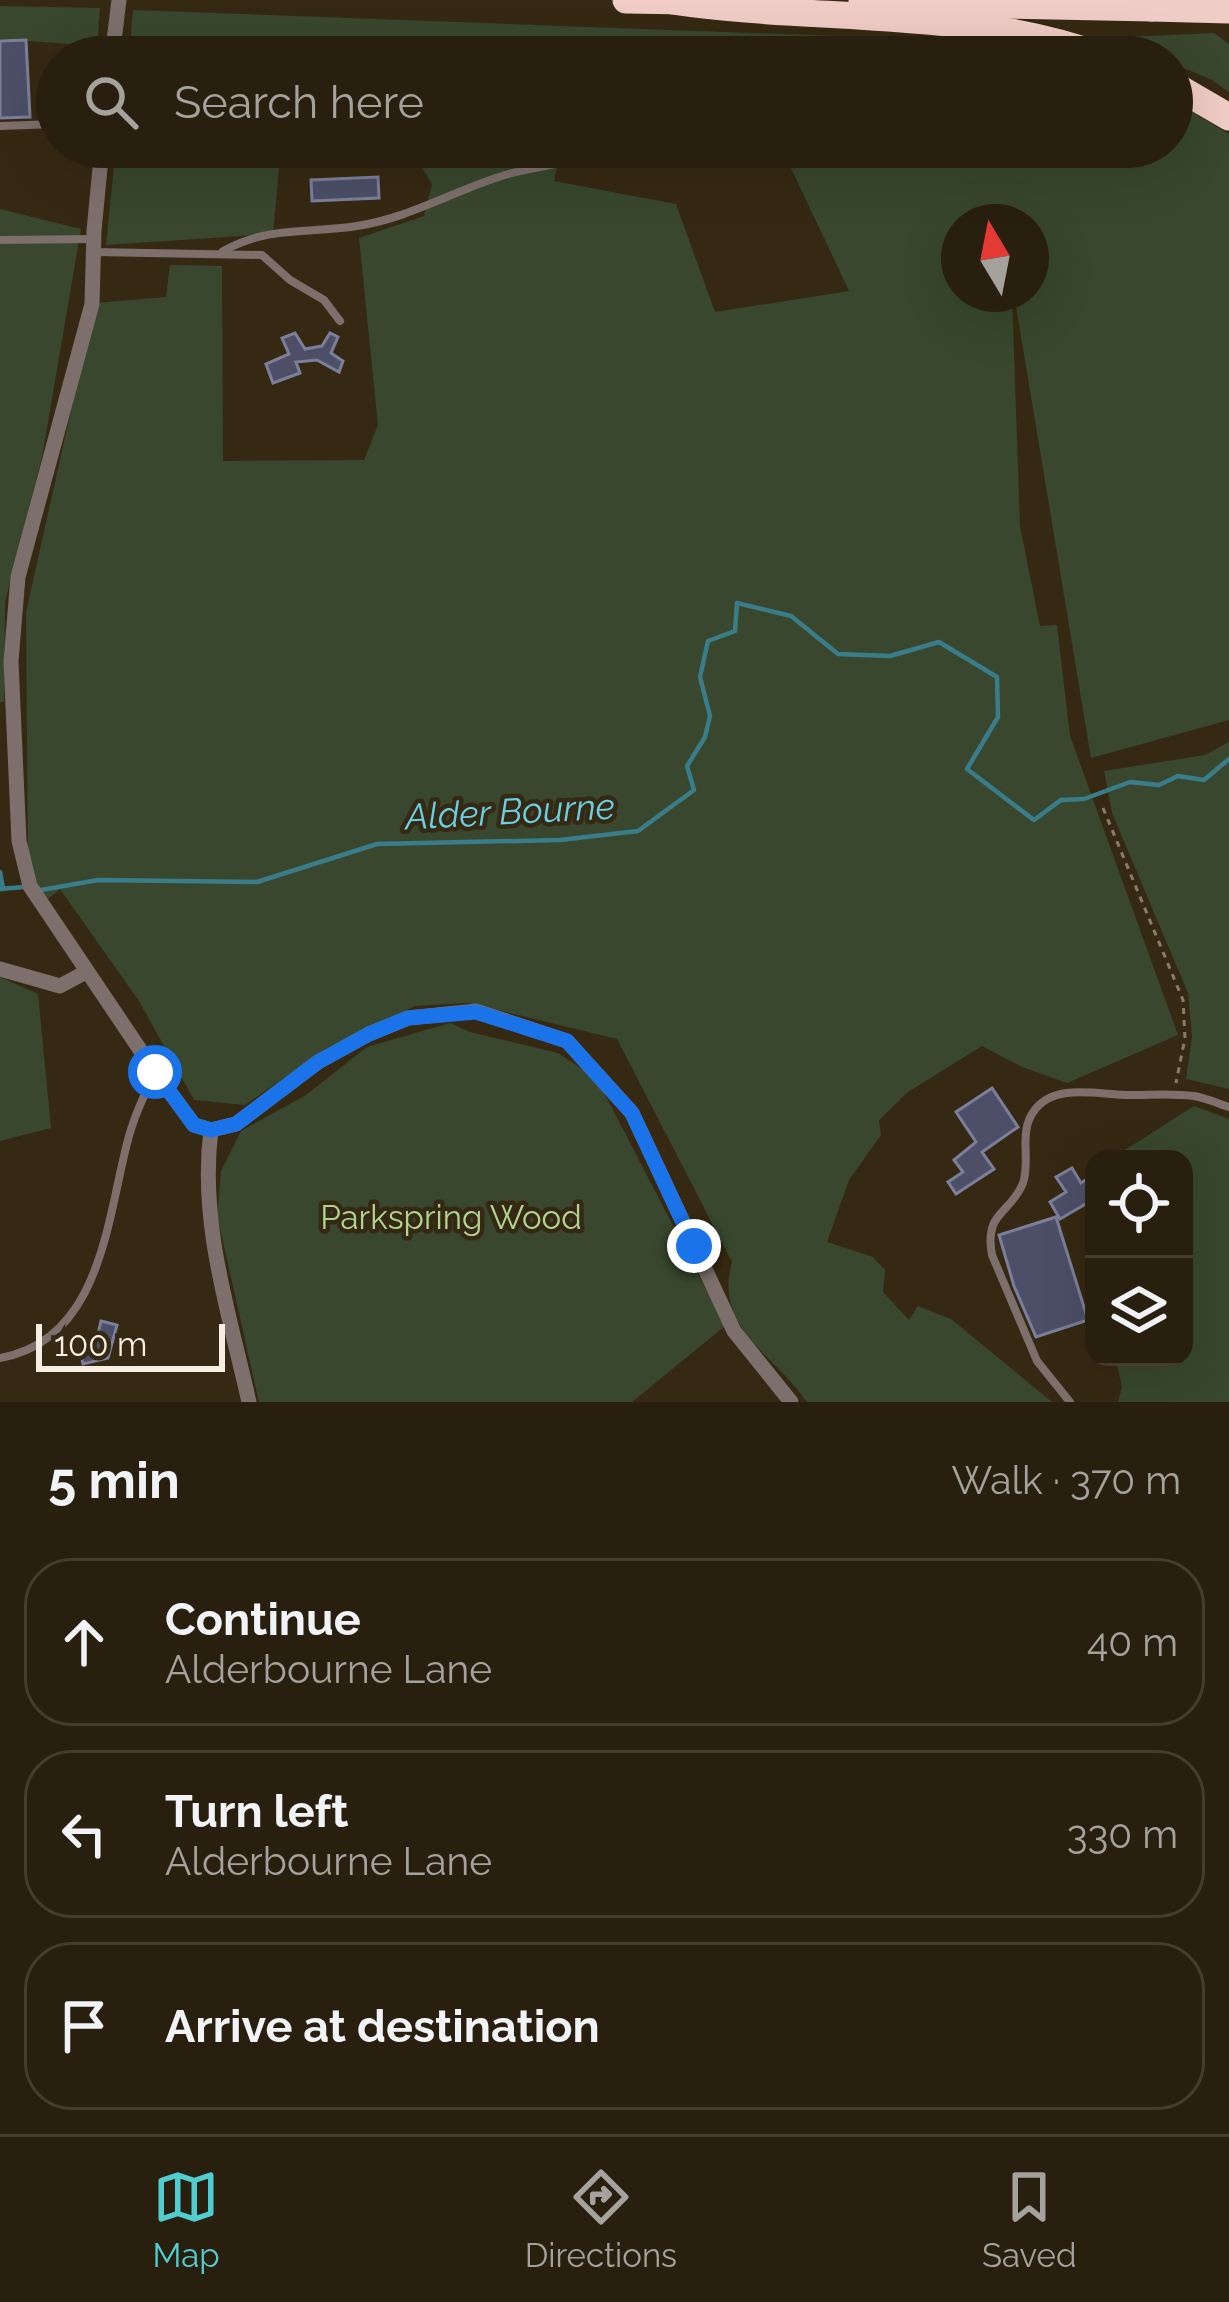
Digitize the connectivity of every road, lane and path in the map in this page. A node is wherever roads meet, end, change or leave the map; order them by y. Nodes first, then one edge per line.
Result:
1 (119, 0) edge
2 (626, 0) edge
3 (784, 0) edge
4 (1202, 0) edge
5 (672, 1) edge
6 (1229, 10) edge
7 (1229, 26) edge
8 (114, 36) edge
9 (1023, 36) edge
10 (1193, 96) edge
11 (1229, 117) edge
12 (0, 126) edge
13 (36, 126) edge
14 (100, 168) edge
15 (534, 168) edge
16 (0, 240) edge
17 (93, 246) junction
18 (223, 251) junction
19 (340, 321) dead end
20 (1103, 808) dead end
21 (0, 969) edge
22 (86, 972) junction
23 (155, 1072) junction
24 (1174, 1094) junction
25 (1229, 1107) edge
26 (211, 1130) junction
27 (0, 1358) edge
28 (249, 1402) edge
29 (791, 1402) edge
30 (1070, 1402) edge

1 - 8 street
2 - 5 highway
3 - 5 highway
3 - 6 highway, bridge
4 - 7 highway
5 - 9 highway
10 - 11 highway
12 - 13 lane
14 - 17 street
15 - 18 lane
16 - 17 lane
17 - 18 lane
17 - 22 street
18 - 19 lane
20 - 24 path
21 - 22 street
22 - 23 street
23 - 26 street
23 - 27 lane
24 - 25 lane
24 - 30 lane
26 - 28 street
26 - 29 street

